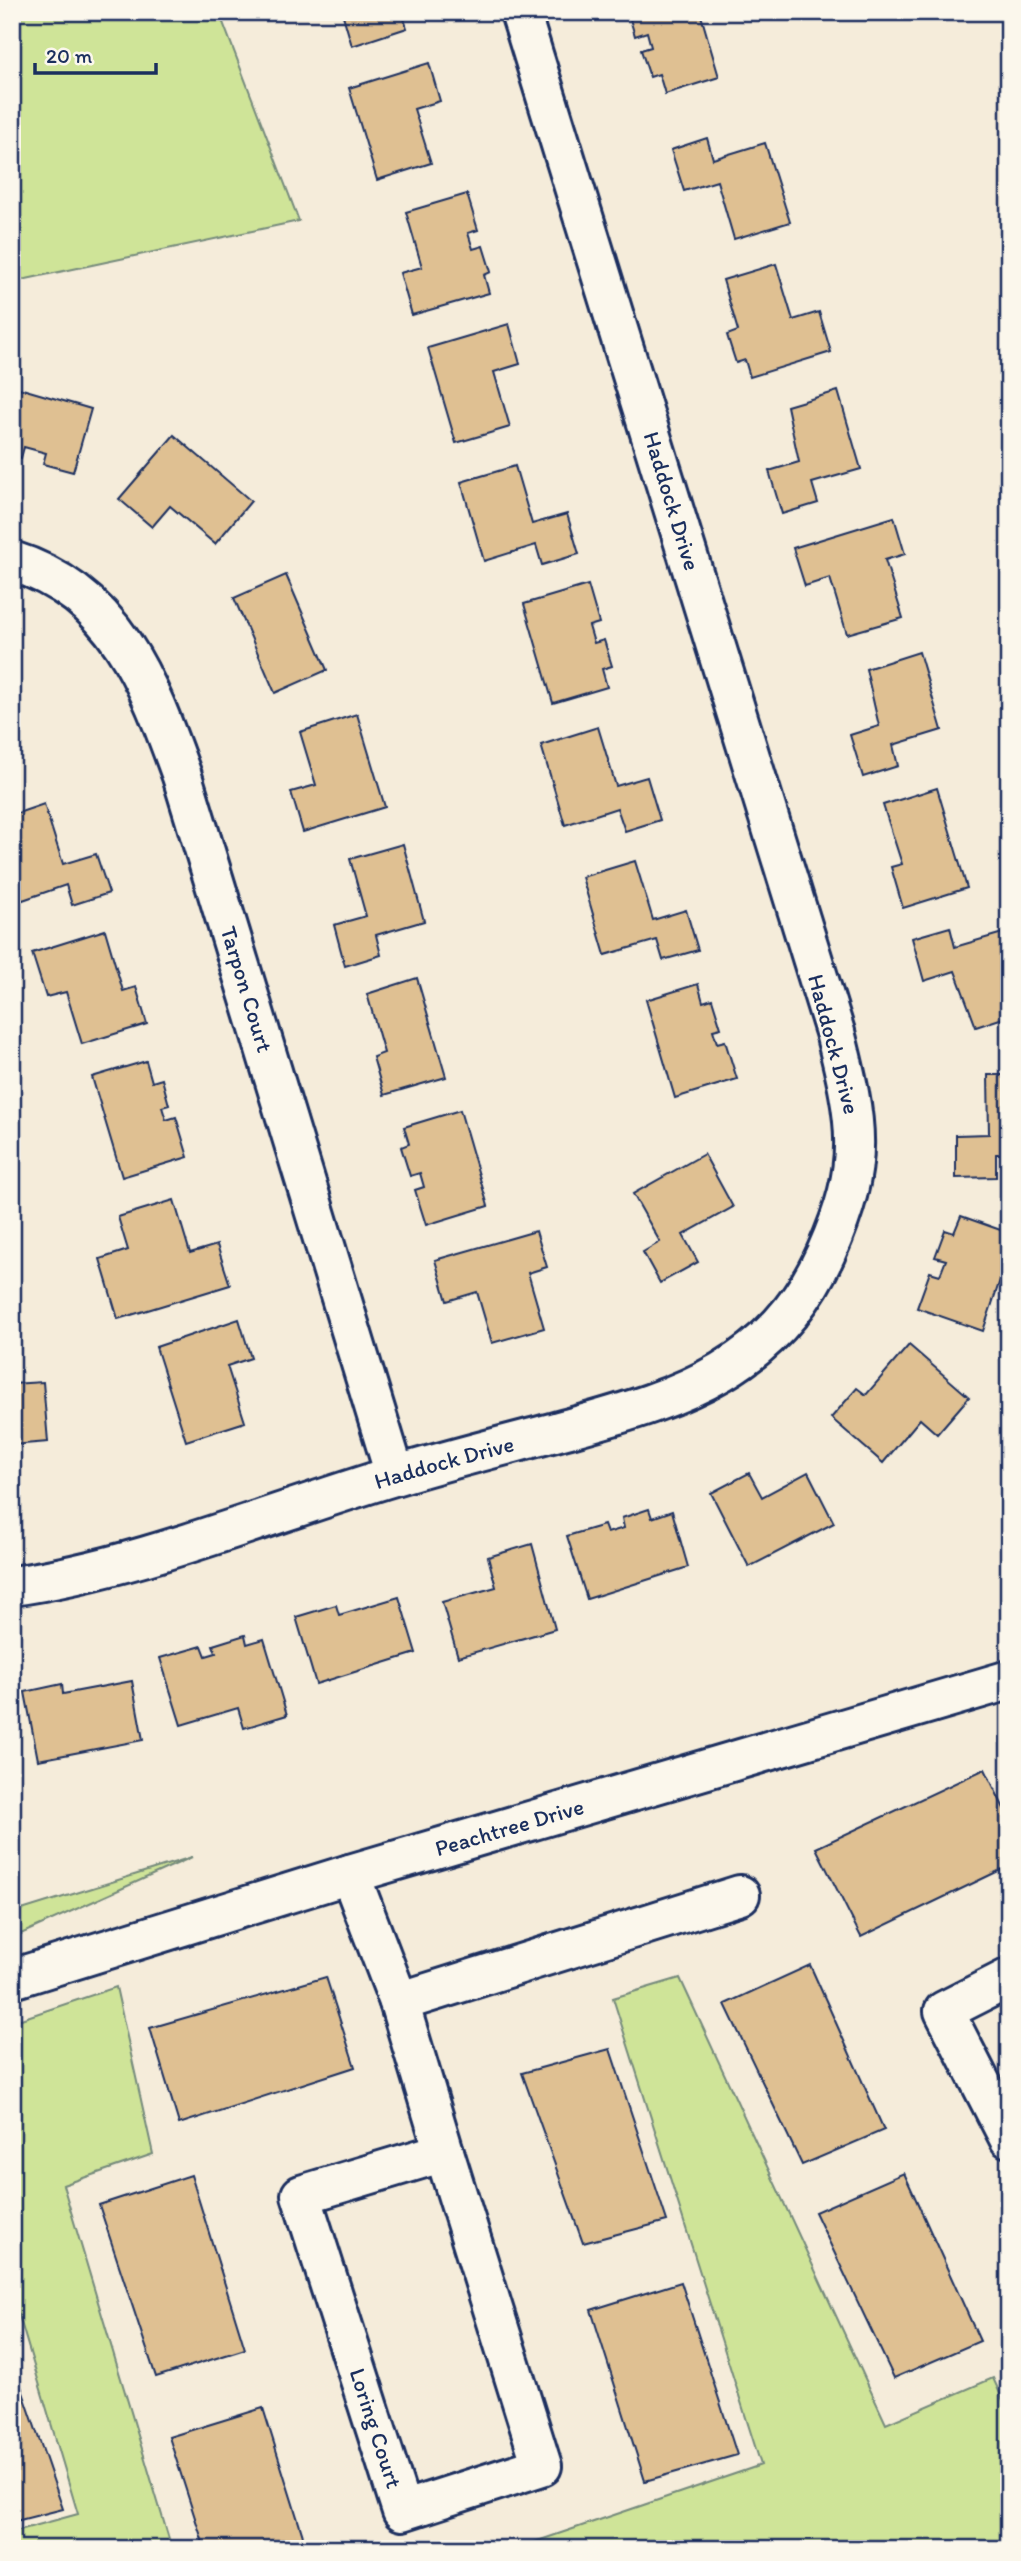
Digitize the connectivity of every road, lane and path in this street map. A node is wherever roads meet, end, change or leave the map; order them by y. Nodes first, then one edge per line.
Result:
1 (520, 12) edge
2 (12, 561) edge
3 (395, 1475) junction
4 (12, 1586) edge
5 (1009, 1680) edge
6 (351, 1874) junction
7 (740, 1895) dead end
8 (1009, 1978) edge
9 (12, 1979) edge
10 (399, 2002) junction
11 (1007, 2132) edge
12 (444, 2152) junction

1 - 3 street, Haddock Drive
2 - 3 street, Tarpon Court
3 - 4 street, Haddock Drive
5 - 6 street, Peachtree Drive
6 - 9 street, Peachtree Drive
6 - 10 street, Loring Court
7 - 10 street
8 - 11 street
10 - 12 street, Loring Court
12 - 12 street, Loring Court

